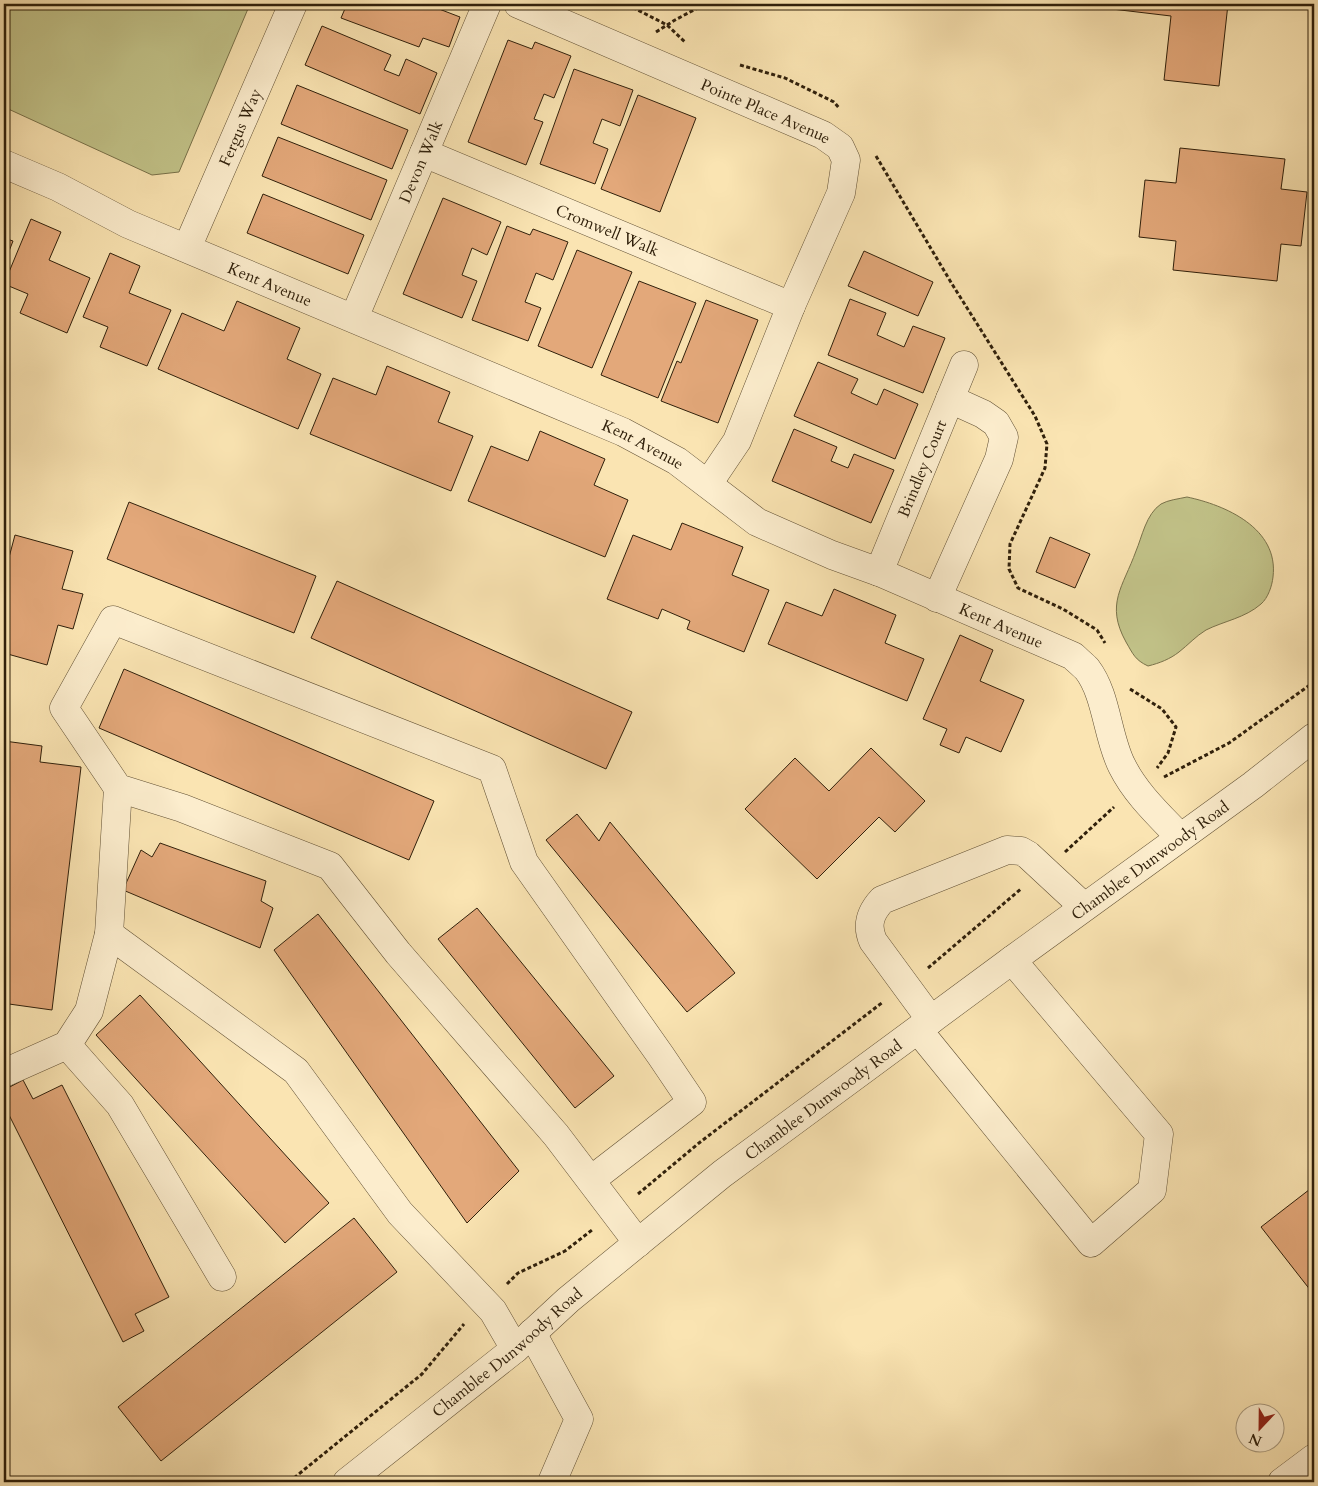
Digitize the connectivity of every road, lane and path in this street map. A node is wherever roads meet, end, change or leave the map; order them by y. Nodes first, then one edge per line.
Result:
1 (293, 4) edge
2 (487, 4) edge
3 (518, 4) edge
4 (705, 4) edge
5 (629, 51) junction
6 (424, 154) junction
7 (4, 164) edge
8 (187, 248) junction
9 (791, 306) junction
10 (354, 318) junction
11 (964, 364) dead end
12 (950, 399) junction
13 (708, 484) junction
14 (879, 572) junction
15 (937, 598) junction
16 (1314, 682) edge
17 (1314, 737) edge
18 (118, 788) junction
19 (1138, 792) junction
20 (1180, 837) junction
21 (1044, 870) junction
22 (1084, 907) junction
23 (110, 934) junction
24 (1012, 960) junction
25 (905, 985) junction
26 (924, 1025) junction
27 (67, 1046) junction
28 (4, 1073) edge
29 (591, 1180) junction
30 (615, 1212) junction
31 (638, 1243) junction
32 (222, 1277) dead end
33 (486, 1304) junction
34 (523, 1341) junction
35 (1314, 1458) edge
36 (289, 1482) edge
37 (347, 1482) edge
38 (552, 1482) edge
39 (1282, 1482) edge

1 - 8 street, Fergus Way
2 - 6 street, Devon Walk
3 - 5 street, Pointe Place Avenue
4 - 5 path
5 - 9 street, Pointe Place Avenue
6 - 9 street, Cromwell Walk
6 - 10 street, Devon Walk
7 - 8 street, Kent Avenue
8 - 10 street, Kent Avenue
9 - 13 street, Pointe Place Avenue
10 - 13 street, Kent Avenue
11 - 12 street, Brindley Court
12 - 14 street, Brindley Court
12 - 15 street
13 - 14 street, Kent Avenue
14 - 15 street, Kent Avenue
15 - 19 street, Kent Avenue
16 - 19 path
17 - 20 street, Chamblee Dunwoody Road
18 - 23 street
18 - 29 street
18 - 29 street
19 - 20 street, Kent Avenue
19 - 21 path
20 - 22 street, Chamblee Dunwoody Road
21 - 22 street
21 - 25 path
21 - 25 street
22 - 24 street, Chamblee Dunwoody Road
23 - 27 street
23 - 33 street
24 - 26 street, Chamblee Dunwoody Road
24 - 26 street
25 - 26 street
25 - 30 path
26 - 31 street, Chamblee Dunwoody Road
27 - 28 street
27 - 32 street
29 - 30 street
30 - 31 street
30 - 33 path
31 - 34 street, Chamblee Dunwoody Road
33 - 34 street
33 - 36 path
34 - 37 street, Chamblee Dunwoody Road
34 - 38 street
35 - 39 street

